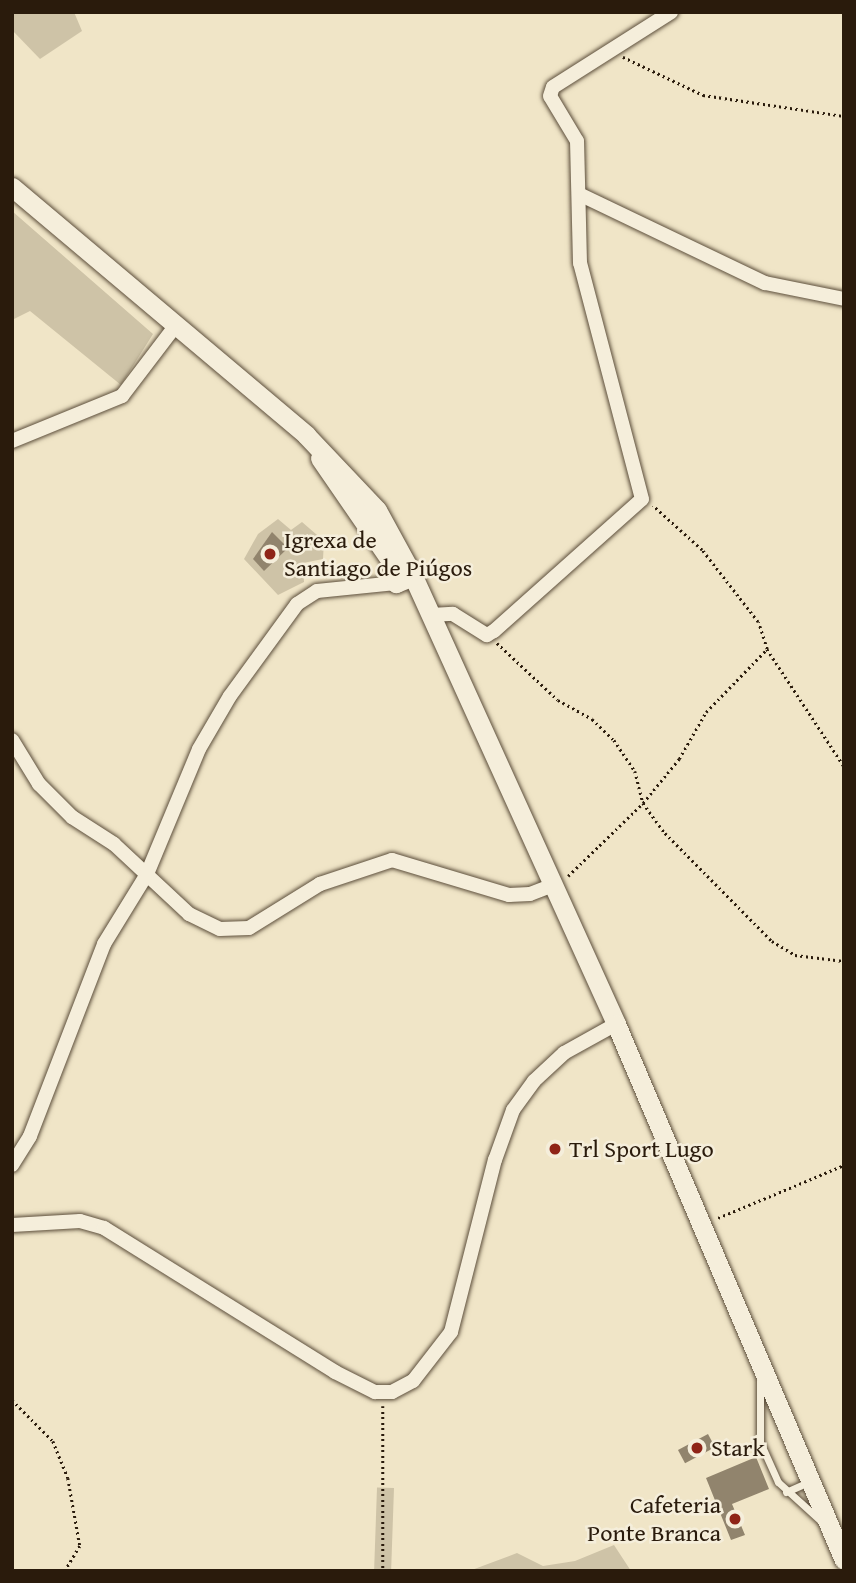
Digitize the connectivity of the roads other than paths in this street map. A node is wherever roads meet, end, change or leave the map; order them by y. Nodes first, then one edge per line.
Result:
1 (671, 12) edge
2 (12, 187) edge
3 (581, 195) junction
4 (844, 299) edge
5 (176, 325) junction
6 (12, 441) edge
7 (405, 579) junction
8 (431, 615) junction
9 (12, 740) edge
10 (147, 874) junction
11 (553, 884) junction
12 (616, 1024) junction
13 (12, 1165) edge
14 (12, 1225) edge
15 (758, 1357) junction
16 (810, 1481) junction
17 (786, 1492) junction
18 (831, 1530) junction
19 (844, 1560) edge

1 - 3 street
2 - 5 main road
3 - 4 street
3 - 8 street
5 - 6 street
5 - 7 main road
7 - 8 main road
7 - 10 street
8 - 11 main road
9 - 10 street
10 - 11 street
10 - 13 street
11 - 12 main road
12 - 14 street
12 - 15 main road
15 - 16 main road
15 - 17 lane
16 - 17 lane
16 - 18 main road
17 - 18 lane
18 - 19 main road

